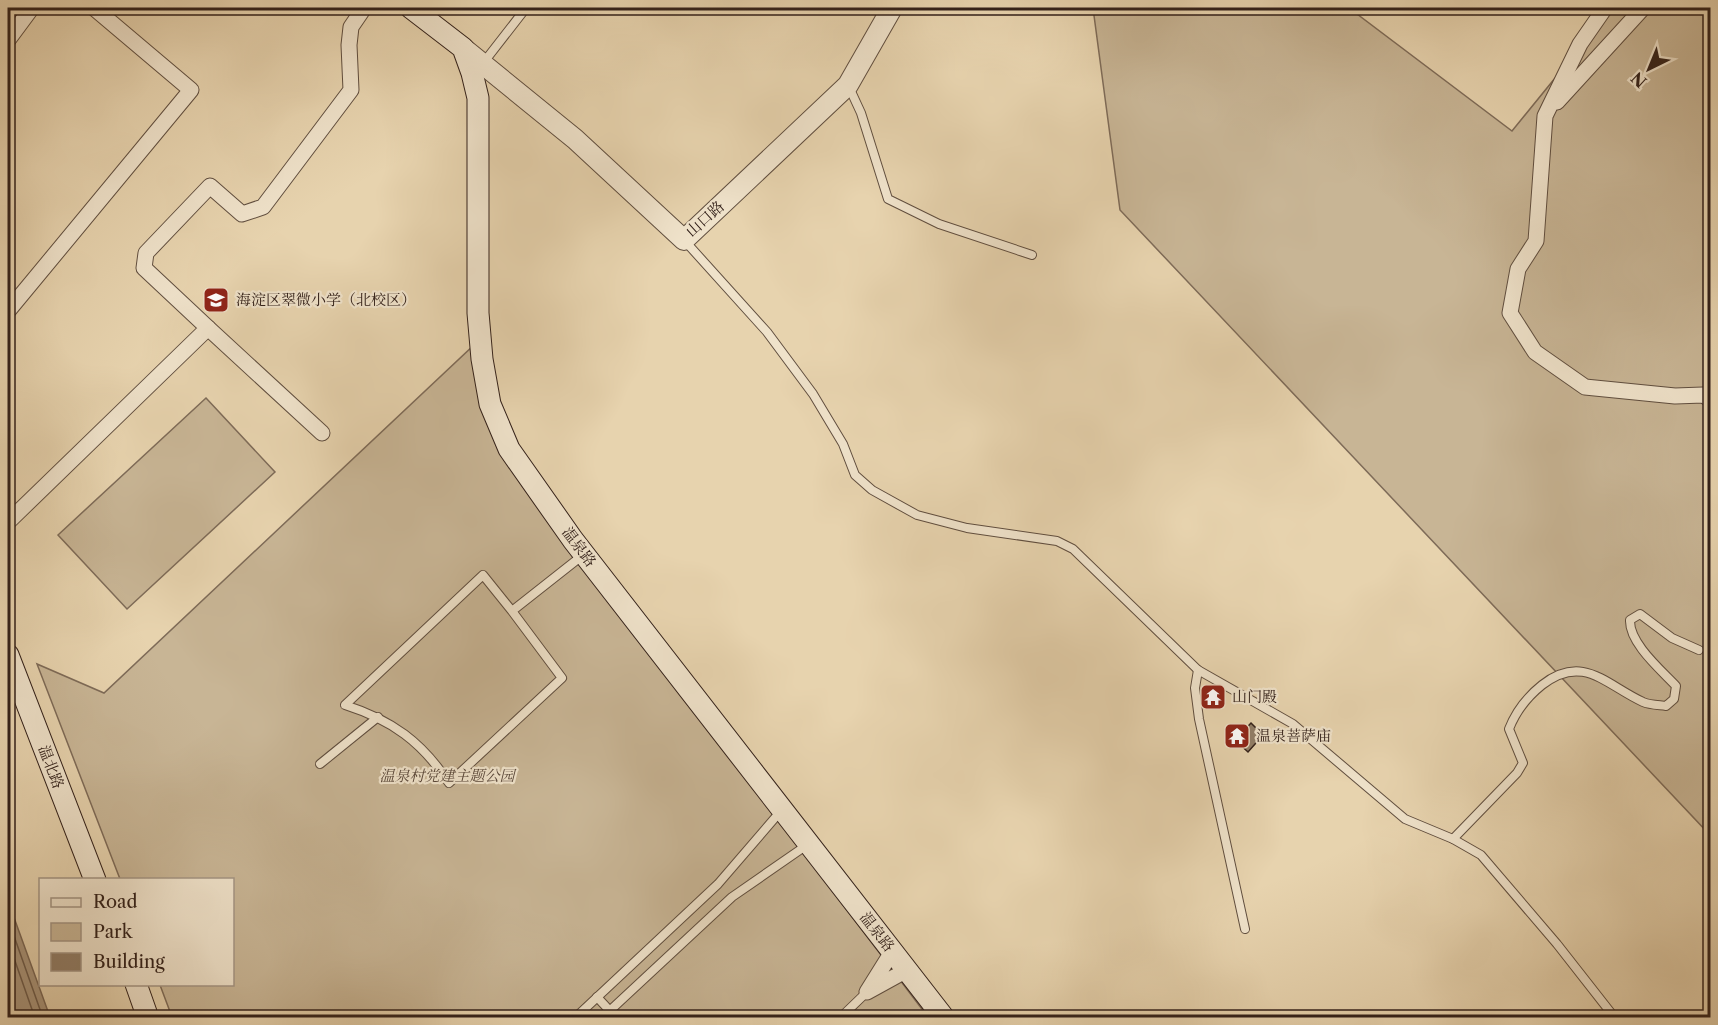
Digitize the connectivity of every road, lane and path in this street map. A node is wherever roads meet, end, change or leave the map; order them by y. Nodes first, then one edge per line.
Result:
1 (30, 8) edge
2 (93, 8) edge
3 (364, 8) edge
4 (411, 8) edge
5 (526, 8) edge
6 (892, 8) edge
7 (1605, 8) edge
8 (1643, 8) edge
9 (8, 40) edge
10 (462, 48) junction
11 (483, 64) junction
12 (848, 85) junction
13 (1545, 116) junction
14 (684, 240) junction
15 (1032, 255) dead end
16 (8, 311) edge
17 (208, 328) junction
18 (1710, 399) edge
19 (322, 433) dead end
20 (8, 522) edge
21 (585, 555) junction
22 (512, 611) junction
23 (1699, 650) dead end
24 (8, 655) edge
25 (1198, 670) junction
26 (378, 717) junction
27 (320, 764) dead end
28 (781, 810) junction
29 (1453, 839) junction
30 (808, 844) junction
31 (95, 878) edge
32 (1245, 929) dead end
33 (892, 952) junction
34 (907, 970) junction
35 (137, 986) edge
36 (867, 992) junction
37 (597, 997) junction
38 (609, 1011) junction
39 (148, 1017) edge
40 (575, 1017) edge
41 (602, 1017) edge
42 (840, 1017) edge
43 (944, 1017) edge
44 (1615, 1017) edge

1 - 9 street
2 - 16 street
3 - 17 street
4 - 10 main road
5 - 11 lane
6 - 12 street, 山口路
7 - 13 street
8 - 13 street
10 - 11 street, 山口路
10 - 21 main road, 温泉路
11 - 14 street, 山口路
12 - 14 street, 山口路
12 - 15 lane
13 - 18 street
14 - 25 lane
17 - 19 street
17 - 20 street
21 - 22 lane
21 - 28 main road, 温泉路
22 - 26 lane
22 - 26 lane
23 - 29 lane
24 - 31 main road, 温北路
25 - 29 lane
25 - 32 lane
26 - 27 lane
28 - 30 main road, 温泉路
28 - 37 lane
29 - 44 lane
30 - 33 main road, 温泉路
30 - 38 lane
33 - 34 main road, 温泉路
33 - 36 street
34 - 36 street
34 - 43 main road, 温泉路
35 - 39 main road
36 - 42 lane
37 - 38 lane
37 - 40 lane
38 - 41 lane

